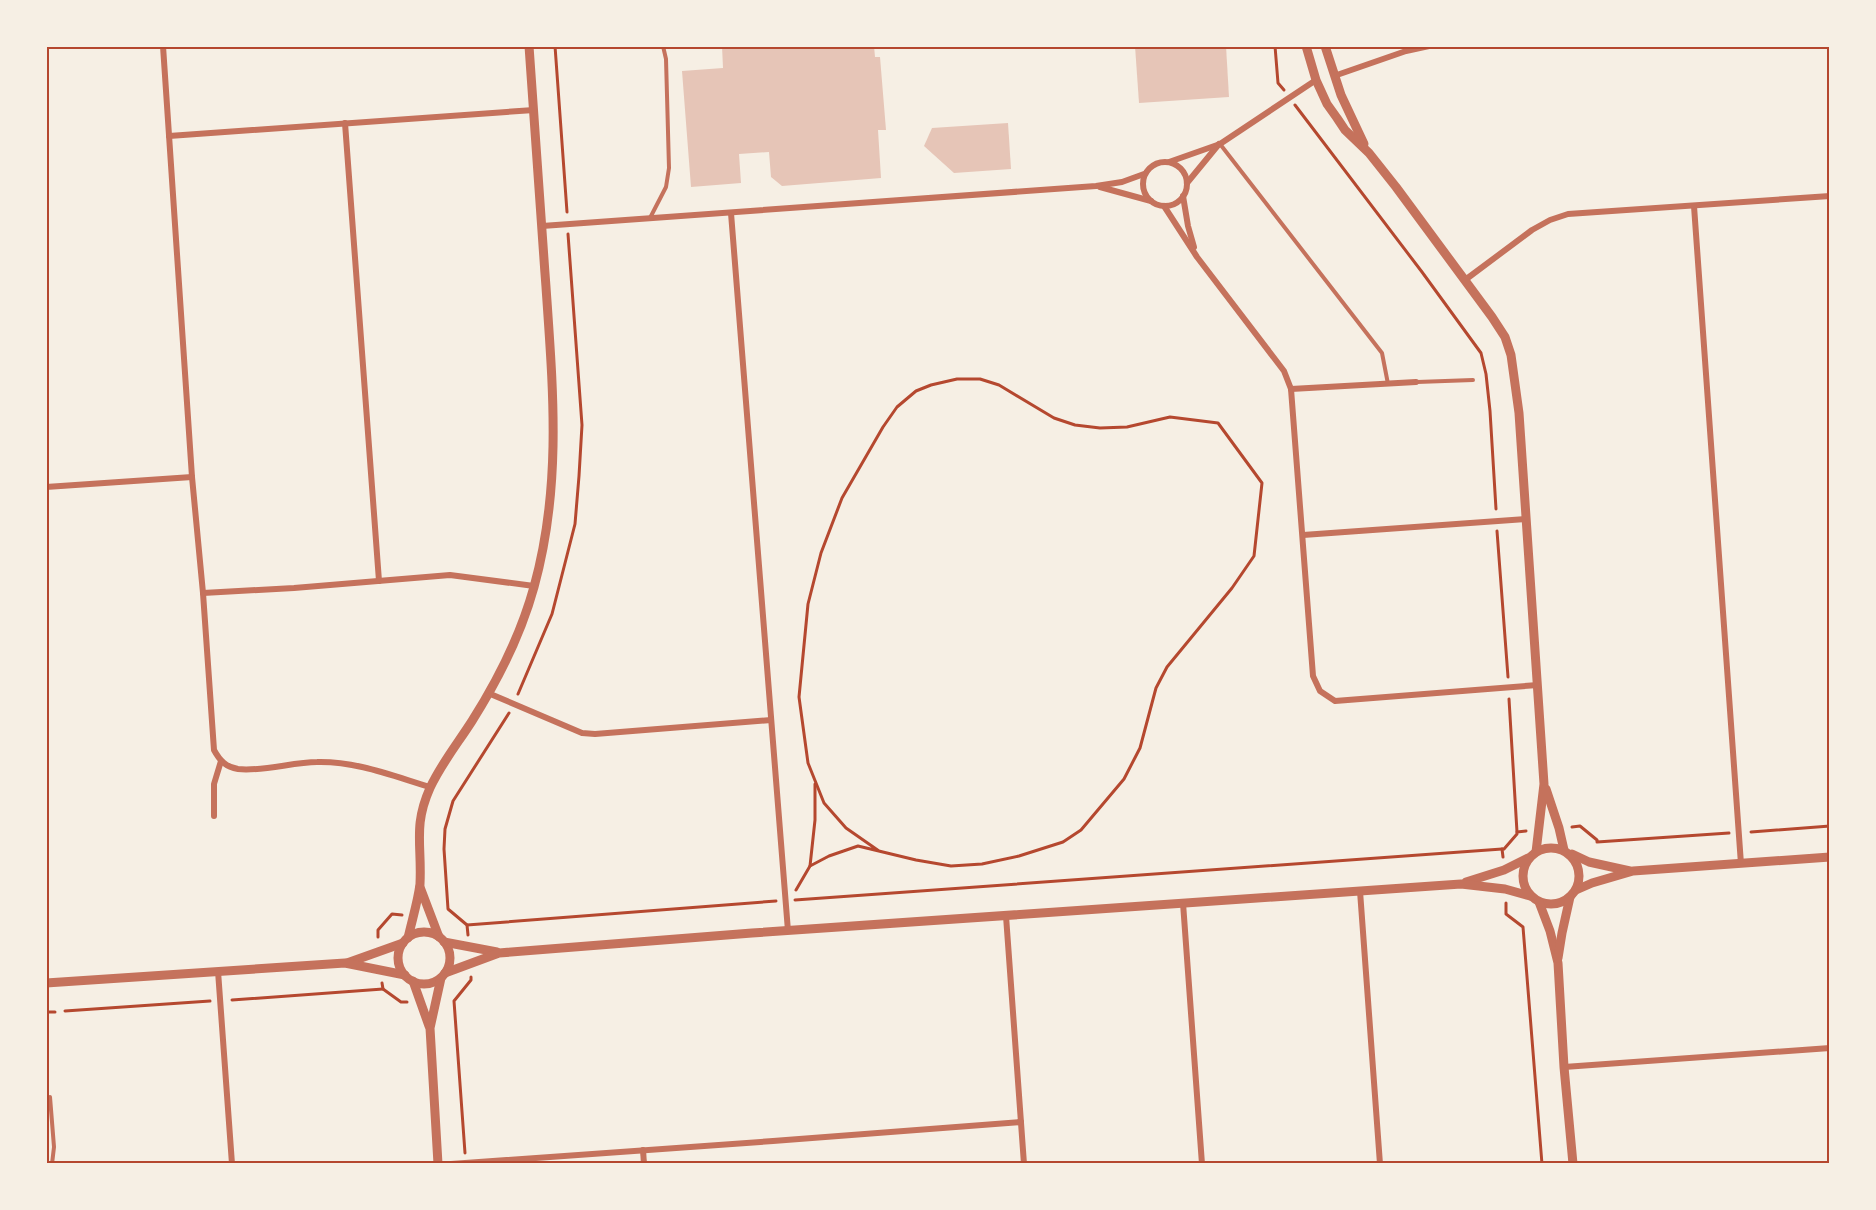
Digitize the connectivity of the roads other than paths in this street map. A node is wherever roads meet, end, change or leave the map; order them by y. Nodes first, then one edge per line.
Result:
1 (163, 46) edge
2 (529, 46) edge
3 (663, 46) edge
4 (1306, 46) edge
5 (1326, 46) edge
6 (1429, 46) edge
7 (1334, 76) junction
8 (1316, 80) junction
9 (534, 110) junction
10 (345, 123) junction
11 (169, 136) junction
12 (1220, 144) junction
13 (1369, 153) junction
14 (1169, 162) junction
15 (1144, 174) junction
16 (1187, 183) junction
17 (1096, 186) junction
18 (1183, 196) junction
19 (1830, 196) edge
20 (1151, 201) junction
21 (1164, 206) junction
22 (1694, 206) junction
23 (731, 213) junction
24 (650, 219) junction
25 (542, 226) junction
26 (1197, 256) junction
27 (1465, 280) junction
28 (1473, 380) dead end
29 (1416, 382) joint
30 (1388, 384) junction
31 (1291, 389) junction
32 (192, 477) junction
33 (46, 487) edge
34 (1526, 519) junction
35 (1303, 535) junction
36 (379, 581) junction
37 (534, 586) junction
38 (202, 593) junction
39 (1538, 685) junction
40 (488, 693) junction
41 (771, 720) junction
42 (221, 761) junction
43 (1545, 784) junction
44 (430, 787) junction
45 (214, 816) dead end
46 (1566, 851) junction
47 (1533, 854) junction
48 (1830, 857) edge
49 (1741, 864) junction
50 (1633, 871) junction
51 (1461, 884) junction
52 (420, 885) junction
53 (1360, 891) junction
54 (1573, 894) junction
55 (1534, 899) junction
56 (1183, 903) junction
57 (1006, 916) junction
58 (788, 931) junction
59 (442, 939) junction
60 (405, 941) junction
61 (499, 953) junction
62 (345, 963) junction
63 (1558, 963) junction
64 (218, 971) junction
65 (443, 976) junction
66 (409, 978) junction
67 (46, 983) edge
68 (430, 1028) junction
69 (1830, 1048) edge
70 (1564, 1067) junction
71 (50, 1097) dead end
72 (1021, 1122) junction
73 (643, 1150) junction
74 (465, 1162) edge
75 (52, 1164) edge
76 (232, 1164) edge
77 (438, 1164) edge
78 (451, 1164) edge
79 (644, 1164) edge
80 (1024, 1164) edge
81 (1202, 1164) edge
82 (1380, 1164) edge
83 (1573, 1164) edge

1 - 11 street
2 - 9 street
3 - 24 lane
4 - 8 street
5 - 7 street
6 - 7 street
7 - 13 street
8 - 12 street
8 - 13 street
9 - 10 street
9 - 25 street
10 - 11 street
10 - 36 street
11 - 32 street
12 - 14 street
12 - 16 street
12 - 30 lane
13 - 27 street
14 - 15 street
14 - 16 street
15 - 17 street
15 - 20 street
16 - 18 street
17 - 20 street
17 - 23 street
18 - 21 street
18 - 26 street
19 - 22 street
20 - 21 street
21 - 26 street
22 - 27 street
22 - 49 street
23 - 24 street
23 - 41 street
24 - 25 street
25 - 37 street
26 - 31 street
27 - 34 street
28 - 29 lane
29 - 30 street
30 - 31 street
31 - 35 street
32 - 33 street
32 - 38 street
34 - 35 street
34 - 39 street
35 - 39 street
36 - 37 street
36 - 38 street
37 - 40 street
38 - 42 street
39 - 43 street
40 - 41 street
40 - 44 street
41 - 58 street
42 - 44 street
42 - 45 street
43 - 46 street
43 - 47 street
44 - 52 street
46 - 47 street
46 - 50 street
46 - 54 street
47 - 51 street
47 - 55 street
48 - 49 street
49 - 50 street
50 - 54 street
51 - 53 street
51 - 55 street
52 - 59 street
52 - 60 street
53 - 56 street
53 - 82 street
54 - 55 street
54 - 63 street
55 - 63 street
56 - 57 street
56 - 81 street
57 - 58 street
57 - 72 street
58 - 61 street
59 - 60 street
59 - 61 street
59 - 65 street
60 - 62 street
60 - 66 street
61 - 65 street
62 - 64 street
62 - 66 street
63 - 70 street
64 - 67 street
64 - 76 street
65 - 66 street
65 - 68 street
66 - 68 street
68 - 77 street
69 - 70 street
70 - 83 street
71 - 75 lane
72 - 73 street
72 - 80 street
73 - 74 street
73 - 79 street
74 - 78 street

